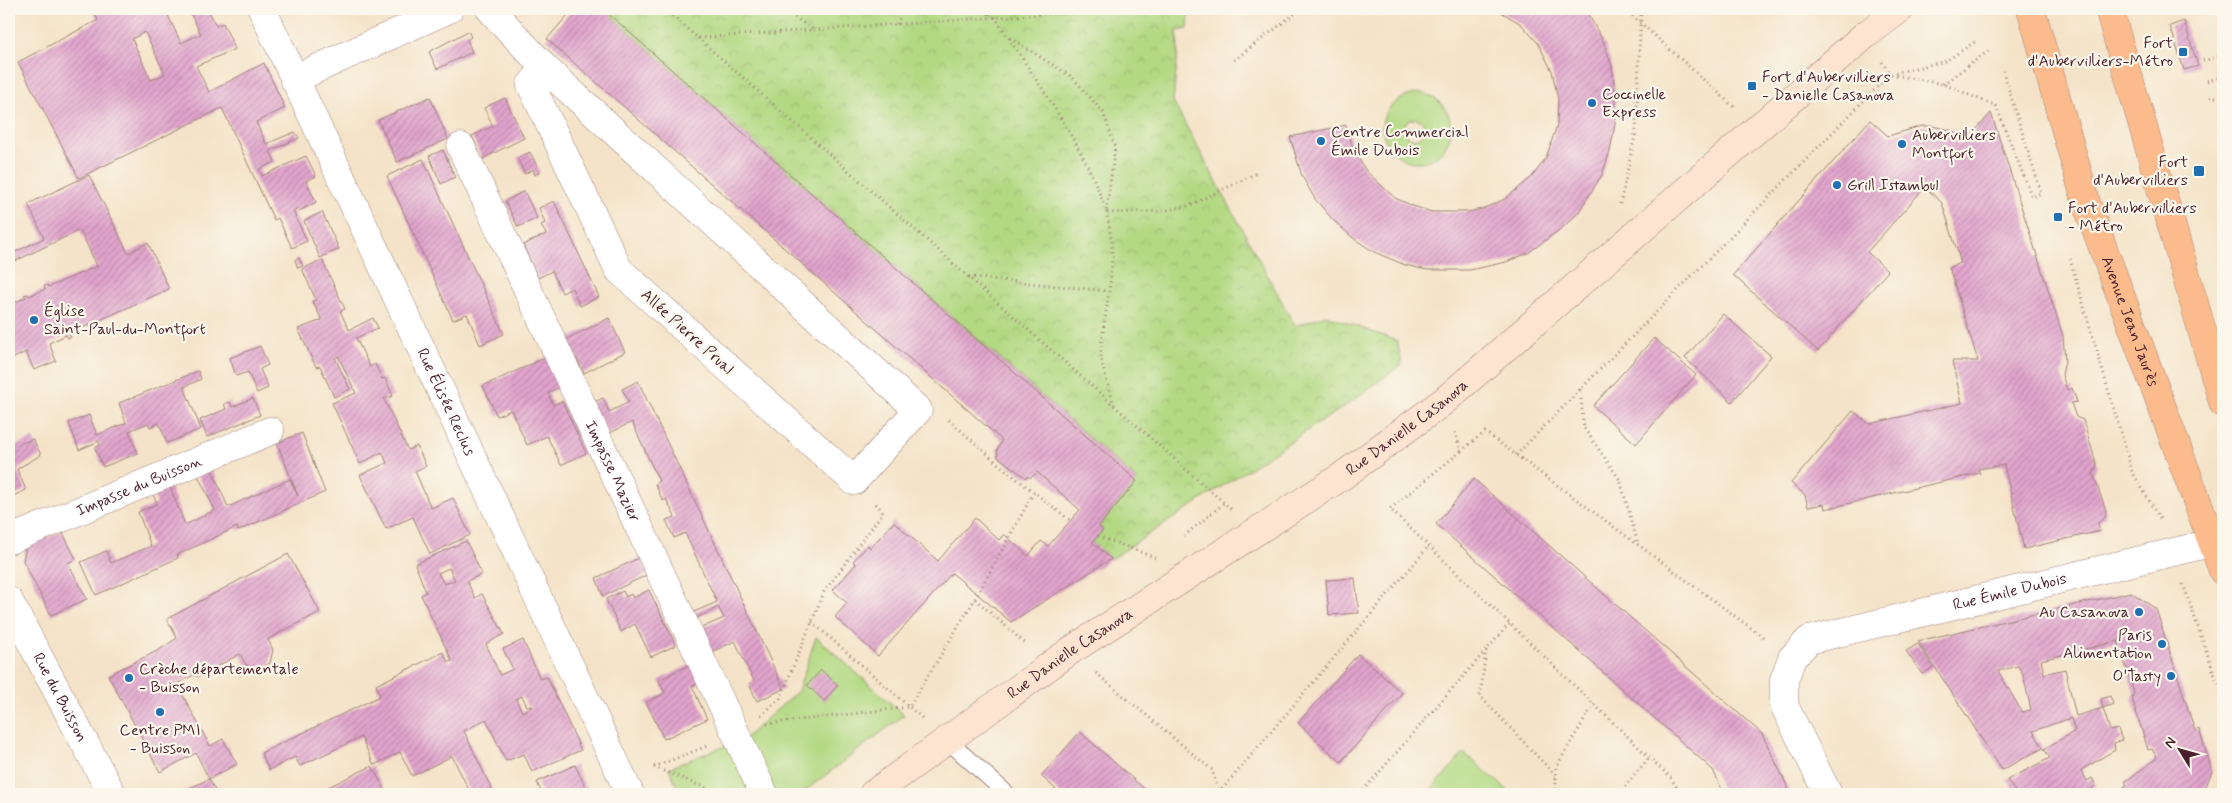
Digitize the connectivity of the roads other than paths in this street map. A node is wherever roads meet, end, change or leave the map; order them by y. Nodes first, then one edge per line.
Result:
1 (262, 9) edge
2 (450, 9) edge
3 (490, 9) edge
4 (1900, 9) edge
5 (2030, 9) edge
6 (2109, 9) edge
7 (545, 68) junction
8 (294, 80) junction
9 (461, 147) dead end
10 (2223, 403) edge
11 (270, 431) dead end
12 (9, 540) edge
13 (2211, 543) junction
14 (2223, 571) edge
15 (9, 601) edge
16 (947, 740) junction
17 (112, 794) edge
18 (630, 794) edge
19 (764, 794) edge
20 (873, 794) edge
21 (1007, 794) edge
22 (1828, 794) edge

1 - 8 street, Rue Élisée Reclus
2 - 8 street
3 - 7 street
4 - 16 main road, Rue Danielle Casanova
5 - 13 main road, Avenue Jean Jaurès
6 - 10 main road
7 - 7 street, Allée Pierre Prual
8 - 18 street, Rue Élisée Reclus
9 - 19 street, Impasse Mazier
11 - 12 street, Impasse du Buisson
13 - 14 main road, Avenue Jean Jaurès
13 - 22 street, Rue Émile Dubois
15 - 17 street, Rue du Buisson
16 - 20 main road, Rue Danielle Casanova
16 - 21 lane

